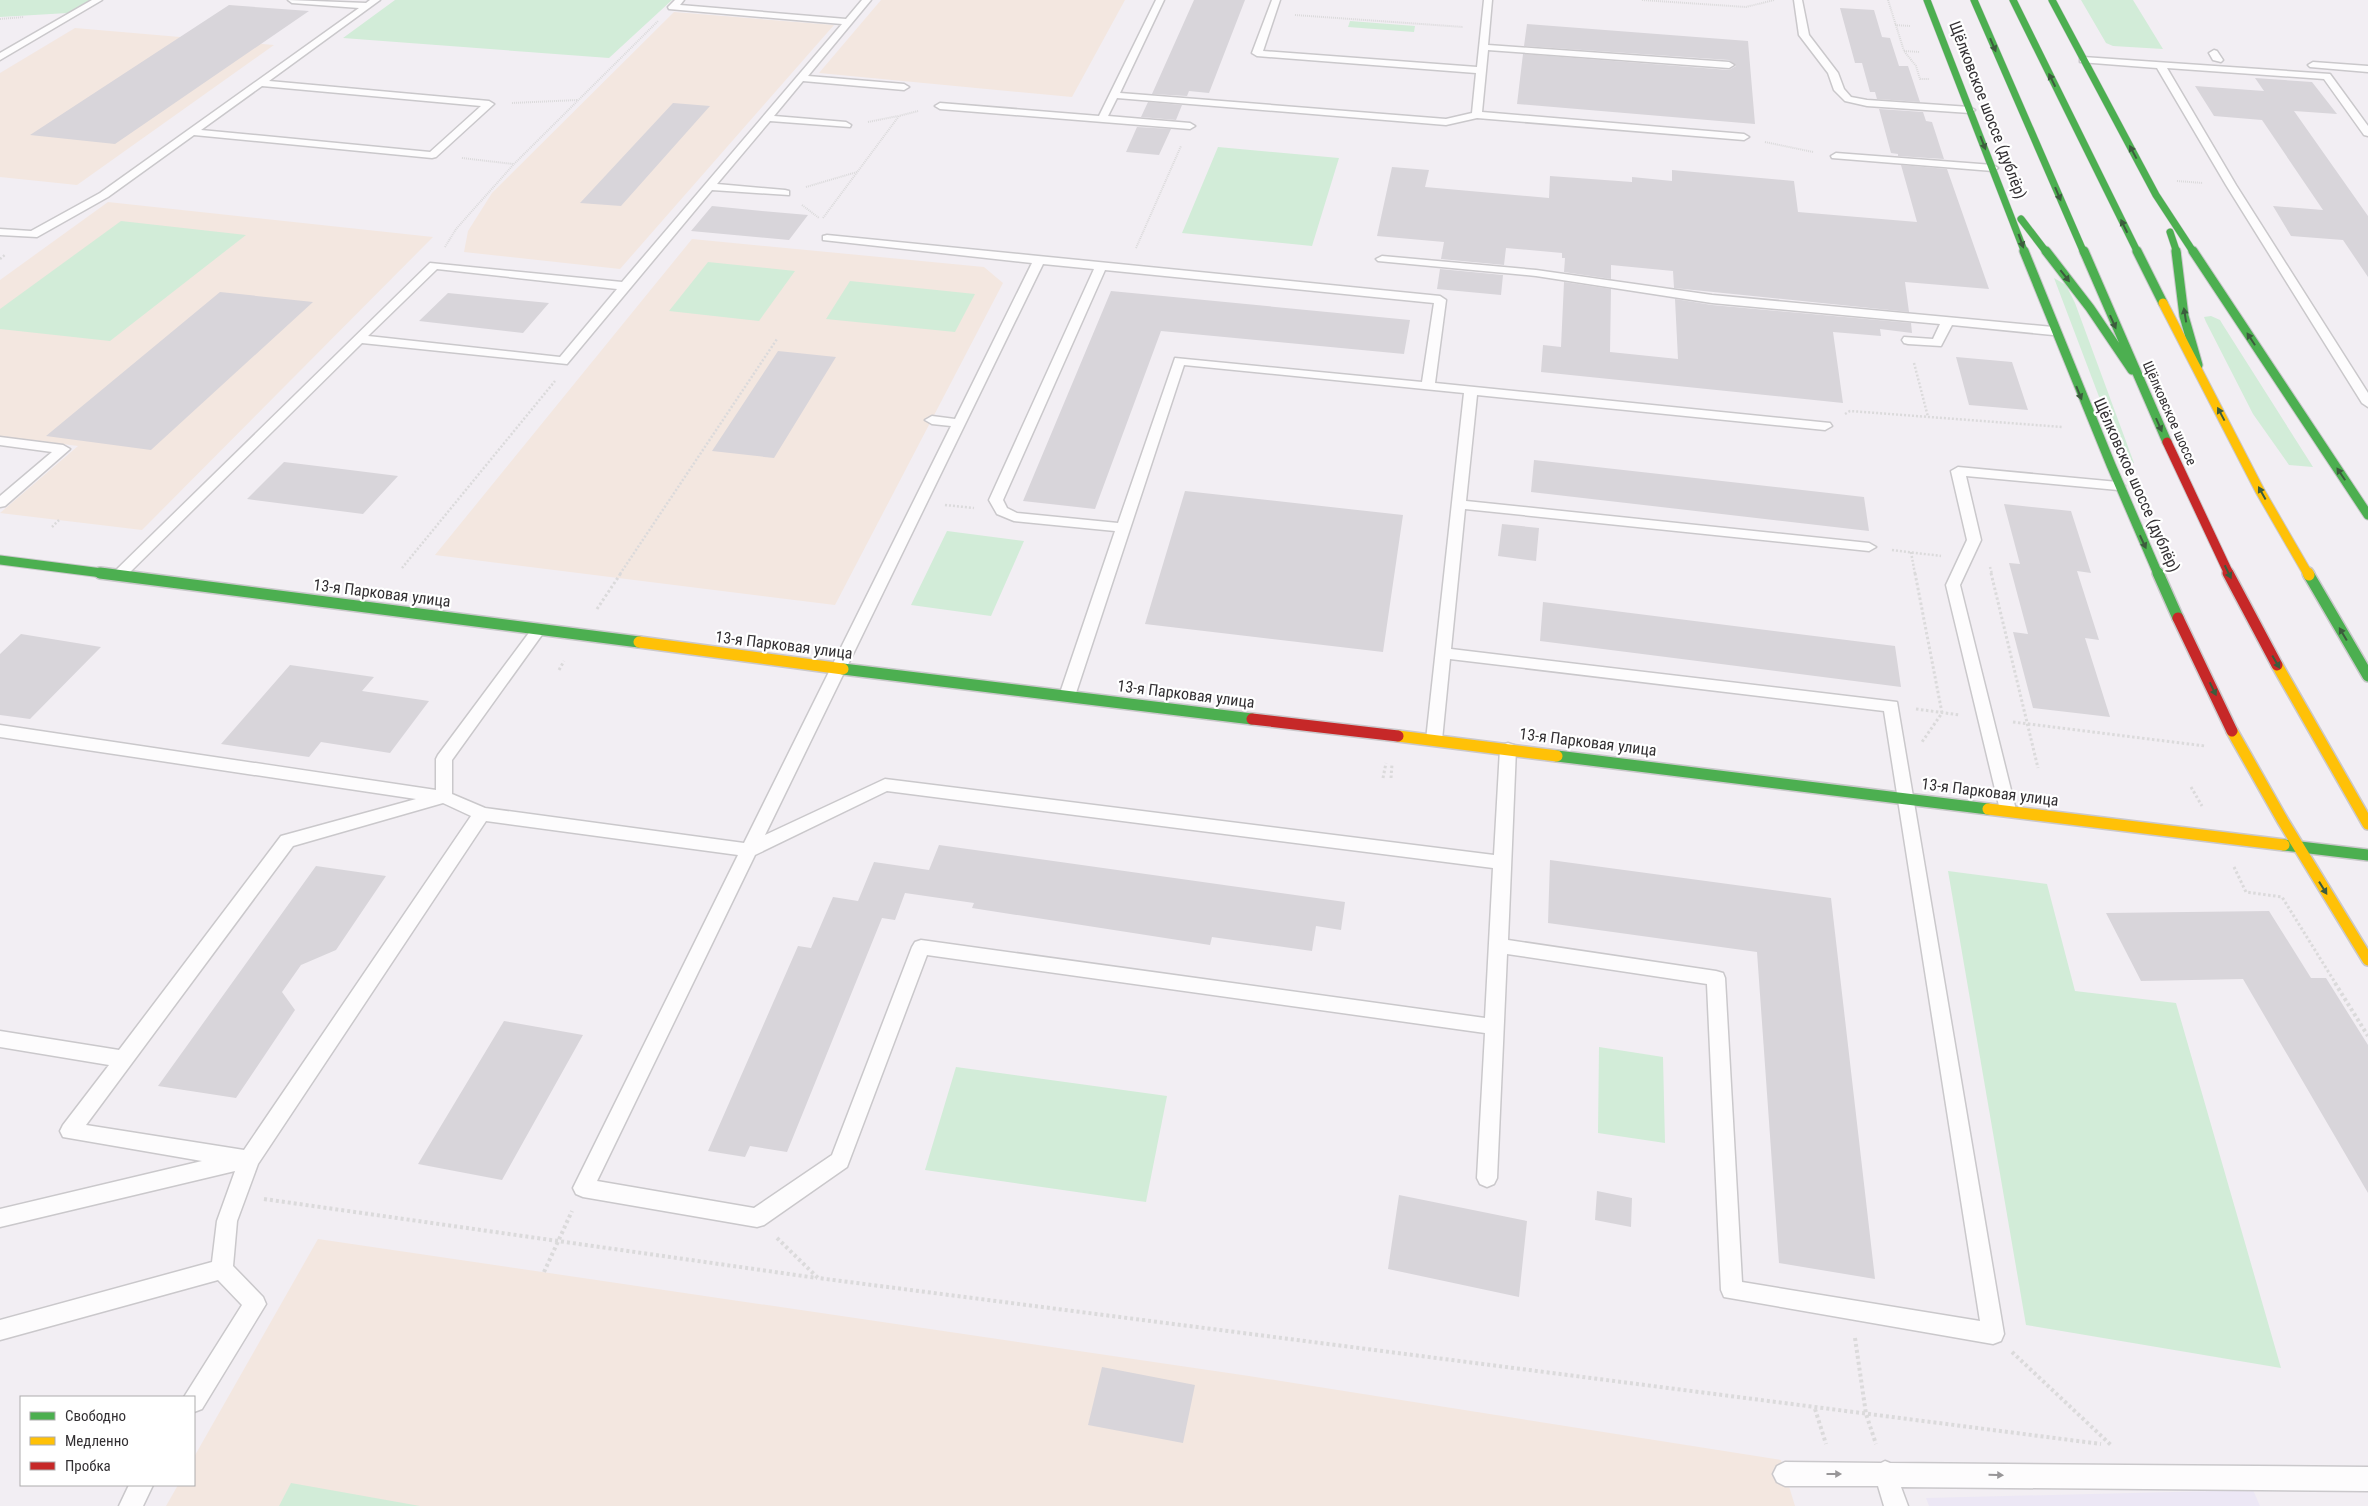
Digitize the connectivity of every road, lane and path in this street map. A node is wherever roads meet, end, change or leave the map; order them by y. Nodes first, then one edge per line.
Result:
1 (98, 0) edge
2 (292, 0) edge
3 (680, 0) edge
4 (867, 0) edge
5 (1160, 0) edge
6 (1276, 0) edge
7 (1488, 0) edge
8 (1642, 0) edge
9 (1774, 0) edge
10 (1798, 0) edge
11 (1888, 0) edge
12 (1927, 0) edge
13 (1974, 0) edge
14 (2013, 0) edge
15 (2052, 0) edge
16 (372, 3) edge
17 (672, 7) junction
18 (1271, 13) junction
19 (848, 22) junction
20 (1485, 28) junction
21 (1483, 47) junction
22 (1904, 51) junction
23 (1928, 53) dead end
24 (2081, 56) junction
25 (0, 57) edge
26 (1729, 65) dead end
27 (2160, 65) junction
28 (2368, 68) edge
29 (1481, 70) junction
30 (800, 78) junction
31 (1929, 79) dead end
32 (261, 83) junction
33 (904, 87) dead end
34 (1114, 95) junction
35 (578, 100) junction
36 (489, 104) junction
37 (940, 106) joint
38 (1970, 110) junction
39 (1477, 115) junction
40 (899, 116) junction
41 (766, 118) junction
42 (1102, 119) junction
43 (2364, 121) edge
44 (846, 125) joint
45 (1190, 126) joint
46 (192, 132) junction
47 (2368, 133) edge
48 (1744, 137) joint
49 (432, 155) junction
50 (1836, 156) joint
51 (514, 164) junction
52 (1992, 168) junction
53 (858, 171) junction
54 (2176, 181) dead end
55 (2206, 184) dead end
56 (709, 186) junction
57 (786, 193) joint
58 (2156, 195) junction
59 (2004, 196) junction
60 (456, 229) dead end
61 (0, 232) edge
62 (828, 238) joint
63 (1382, 259) dead end
64 (1039, 260) junction
65 (1101, 266) junction
66 (1128, 268) junction
67 (625, 286) junction
68 (1948, 321) junction
69 (2053, 331) junction
70 (359, 338) junction
71 (777, 339) dead end
72 (1908, 340) joint
73 (563, 361) junction
74 (2202, 378) junction
75 (2139, 380) junction
76 (1428, 386) junction
77 (1471, 390) junction
78 (2368, 403) edge
79 (1850, 411) dead end
80 (1928, 417) junction
81 (932, 420) dead end
82 (959, 423) junction
83 (1825, 426) dead end
84 (2067, 428) dead end
85 (0, 442) edge
86 (2118, 486) junction
87 (920, 502) junction
88 (0, 503) edge
89 (1459, 504) junction
90 (1002, 511) junction
91 (2368, 515) edge
92 (59, 520) dead end
93 (52, 527) dead end
94 (1123, 528) junction
95 (1869, 547) joint
96 (1911, 552) junction
97 (1965, 559) junction
98 (1988, 559) dead end
99 (2, 562) edge
100 (402, 568) dead end
101 (119, 575) junction
102 (608, 594) dead end
103 (539, 629) junction
104 (1443, 653) junction
105 (838, 668) junction
106 (2368, 676) edge
107 (1067, 696) junction
108 (1891, 706) junction
109 (1942, 712) junction
110 (1984, 718) junction
111 (2027, 724) junction
112 (0, 731) edge
113 (1434, 740) junction
114 (1920, 745) dead end
115 (2205, 746) dead end
116 (1508, 749) junction
117 (2038, 768) dead end
118 (444, 797) junction
119 (1906, 798) junction
120 (2008, 810) junction
121 (482, 814) junction
122 (2368, 824) edge
123 (2297, 846) junction
124 (750, 850) junction
125 (2368, 855) edge
126 (1502, 864) junction
127 (2246, 892) dead end
128 (1498, 946) junction
129 (2368, 960) edge
130 (1494, 1027) junction
131 (2368, 1036) edge
132 (0, 1040) edge
133 (124, 1059) junction
134 (249, 1160) junction
135 (1487, 1178) dead end
136 (583, 1188) junction
137 (236, 1194) junction
138 (0, 1218) edge
139 (757, 1218) junction
140 (558, 1241) junction
141 (222, 1269) junction
142 (544, 1272) dead end
143 (818, 1278) junction
144 (1851, 1310) junction
145 (0, 1330) edge
146 (1993, 1334) junction
147 (195, 1399) edge
148 (1866, 1414) junction
149 (2112, 1446) junction
150 (1785, 1474) dead end
151 (1885, 1474) junction
152 (2128, 1476) junction
153 (2368, 1479) edge
154 (141, 1486) edge
155 (131, 1506) edge
156 (1896, 1506) edge

1 - 25 lane
2 - 16 lane
3 - 17 lane
4 - 19 lane
5 - 34 lane
6 - 18 lane
7 - 20 lane
8 - 9 path
10 - 38 lane
11 - 22 path
12 - 38 main road, Щёлковское шоссе (дублёр)
13 -> 75 main road, Щёлковское шоссе
74 -> 14 main road
15 - 24 main road
16 - 32 lane
17 - 19 lane
17 - 35 path
18 - 20 path
18 - 29 lane
19 - 30 lane
20 - 21 lane
21 - 26 lane
21 - 29 lane
22 - 23 path
22 - 31 path
24 - 27 lane
24 - 28 lane
58 -> 24 main road
27 - 43 lane
27 - 78 lane
29 - 39 lane
30 - 33 lane
30 - 41 lane
32 - 36 lane
32 - 46 lane
34 - 39 lane
34 - 42 lane
35 - 36 path
35 - 51 path
36 - 49 lane
37 - 40 path
37 - 42 lane
38 -> 52 main road, Щёлковское шоссе (дублёр)
39 - 48 lane
40 - 44 path
40 - 53 path
41 - 44 lane
41 - 56 lane
42 - 45 lane
43 - 47 lane
45 - 66 path
46 - 49 lane
46 - 61 lane
48 - 50 path
49 - 51 path
50 - 52 lane
51 - 60 path
52 - 59 main road, Щёлковское шоссе (дублёр)
53 - 57 path
53 - 62 path
54 - 55 path
56 - 57 lane
56 - 67 lane
74 -> 58 main road
91 -> 58 main road
59 -> 69 main road, Щёлковское шоссе (дублёр)
59 -> 75 main road
62 - 64 lane
63 - 68 lane
64 - 65 lane
64 - 82 lane
65 - 66 lane
65 - 90 lane
66 - 76 lane
67 - 70 lane
67 - 73 lane
68 - 69 lane
68 - 72 lane
69 -> 86 main road, Щёлковское шоссе (дублёр)
70 - 73 lane
70 - 101 lane
71 - 102 path
72 - 80 path
73 - 100 path
106 -> 74 main road
75 -> 122 main road, Щёлковское шоссе
76 - 77 lane
76 - 94 lane
77 - 83 lane
77 - 89 lane
79 - 80 path
80 - 84 path
81 - 82 lane
82 - 87 lane
85 - 88 lane
86 - 97 lane
86 -> 123 main road, Щёлковское шоссе (дублёр)
87 - 90 path
87 - 105 lane
89 - 95 lane
89 - 104 lane
90 - 94 lane
92 - 93 path
94 - 107 lane
95 - 96 path
96 - 97 path
96 - 109 path
97 - 110 lane
98 - 111 path
99 - 101 main road, 13-я Парковая улица
101 - 103 main road, 13-я Парковая улица
103 - 105 main road, 13-я Парковая улица
103 - 118 lane
104 - 108 lane
104 - 113 lane
105 - 107 main road, 13-я Парковая улица
105 - 124 lane
107 - 113 main road, 13-я Парковая улица
108 - 109 path
108 - 119 lane
109 - 110 path
109 - 114 path
110 - 111 path
110 - 120 lane
111 - 115 path
111 - 117 path
112 - 118 lane
113 - 116 main road, 13-я Парковая улица
116 - 119 main road, 13-я Парковая улица
116 - 126 lane
118 - 121 lane
118 - 133 lane
119 - 120 main road, 13-я Парковая улица
119 - 146 lane
120 - 123 main road, 13-я Парковая улица
121 - 124 lane
121 - 134 lane
123 - 125 main road, 13-я Парковая улица
123 -> 129 main road, Щёлковское шоссе (дублёр)
124 - 126 lane
124 - 136 lane
126 - 128 lane
127 - 131 path
128 - 130 lane
128 - 144 lane
130 - 135 lane
130 - 139 lane
132 - 133 lane
133 - 134 lane
134 - 137 lane
134 - 138 lane
136 - 139 lane
136 - 140 path
137 - 140 path
137 - 141 lane
139 - 143 path
140 - 142 path
140 - 143 path
141 - 145 lane
141 - 147 lane
143 - 148 path
144 - 146 lane
144 - 148 path
146 - 149 path
148 - 149 path
148 - 151 path
149 - 152 path
150 -> 151 lane
151 -> 152 lane
151 - 156 lane
152 - 153 lane
154 - 155 lane

